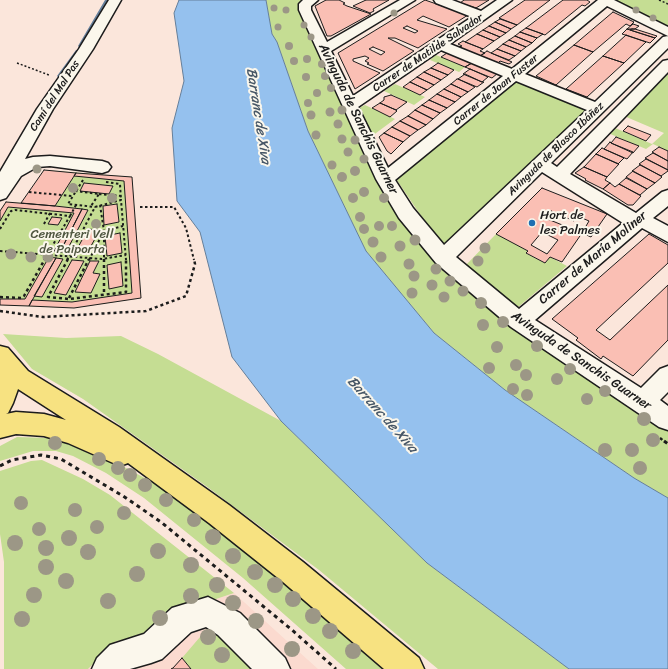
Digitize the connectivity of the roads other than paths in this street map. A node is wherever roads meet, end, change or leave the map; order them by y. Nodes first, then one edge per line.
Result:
1 (115, 0) edge
2 (409, 0) edge
3 (440, 0) edge
4 (506, 0) edge
5 (605, 0) edge
6 (309, 2) edge
7 (477, 14) dead end
8 (668, 32) edge
9 (668, 40) edge
10 (445, 47) dead end
11 (323, 50) junction
12 (668, 64) edge
13 (349, 106) junction
14 (594, 107) dead end
15 (541, 165) junction
16 (103, 175) road end
17 (559, 175) junction
18 (9, 178) junction
19 (385, 179) junction
20 (0, 194) edge
21 (668, 196) edge
22 (642, 223) junction
23 (668, 235) edge
24 (443, 258) junction
25 (519, 321) junction
26 (2, 357) edge
27 (668, 376) edge
28 (643, 402) junction
29 (0, 406) edge
30 (668, 419) edge
31 (0, 427) edge
32 (178, 484) junction
33 (108, 669) edge
34 (274, 669) edge
35 (408, 669) edge

1 - 18 street, Camí del Mal Pas
2 - 11 street
3 - 7 street
4 - 13 street, Carrer de Matilde Salvador
5 - 8 street
5 - 19 street, Carrer de Joan Fuster
6 - 11 street, Avinguda de Sanchis Guarner
9 - 15 street, Avinguda de Blasco Ibáñez
10 - 14 street
11 - 13 street, Avinguda de Sanchis Guarner
12 - 17 street, Avinguda de Blasco Ibáñez
13 - 19 street, Avinguda de Sanchis Guarner
15 - 17 street
15 - 24 street, Avinguda de Blasco Ibáñez
16 - 18 street
17 - 22 street
18 - 20 street, Camí del Mal Pas
19 - 24 street, Avinguda de Sanchis Guarner
21 - 22 street, Carrer de María Moliner
22 - 23 street
22 - 25 street, Carrer de María Moliner
24 - 25 street, Avinguda de Sanchis Guarner
25 - 28 street, Avinguda de Sanchis Guarner
26 - 29 main road
26 - 32 main road
27 - 28 street
28 - 30 street, Avinguda de Sanchis Guarner
31 - 32 main road
32 - 35 main road
33 - 34 street

